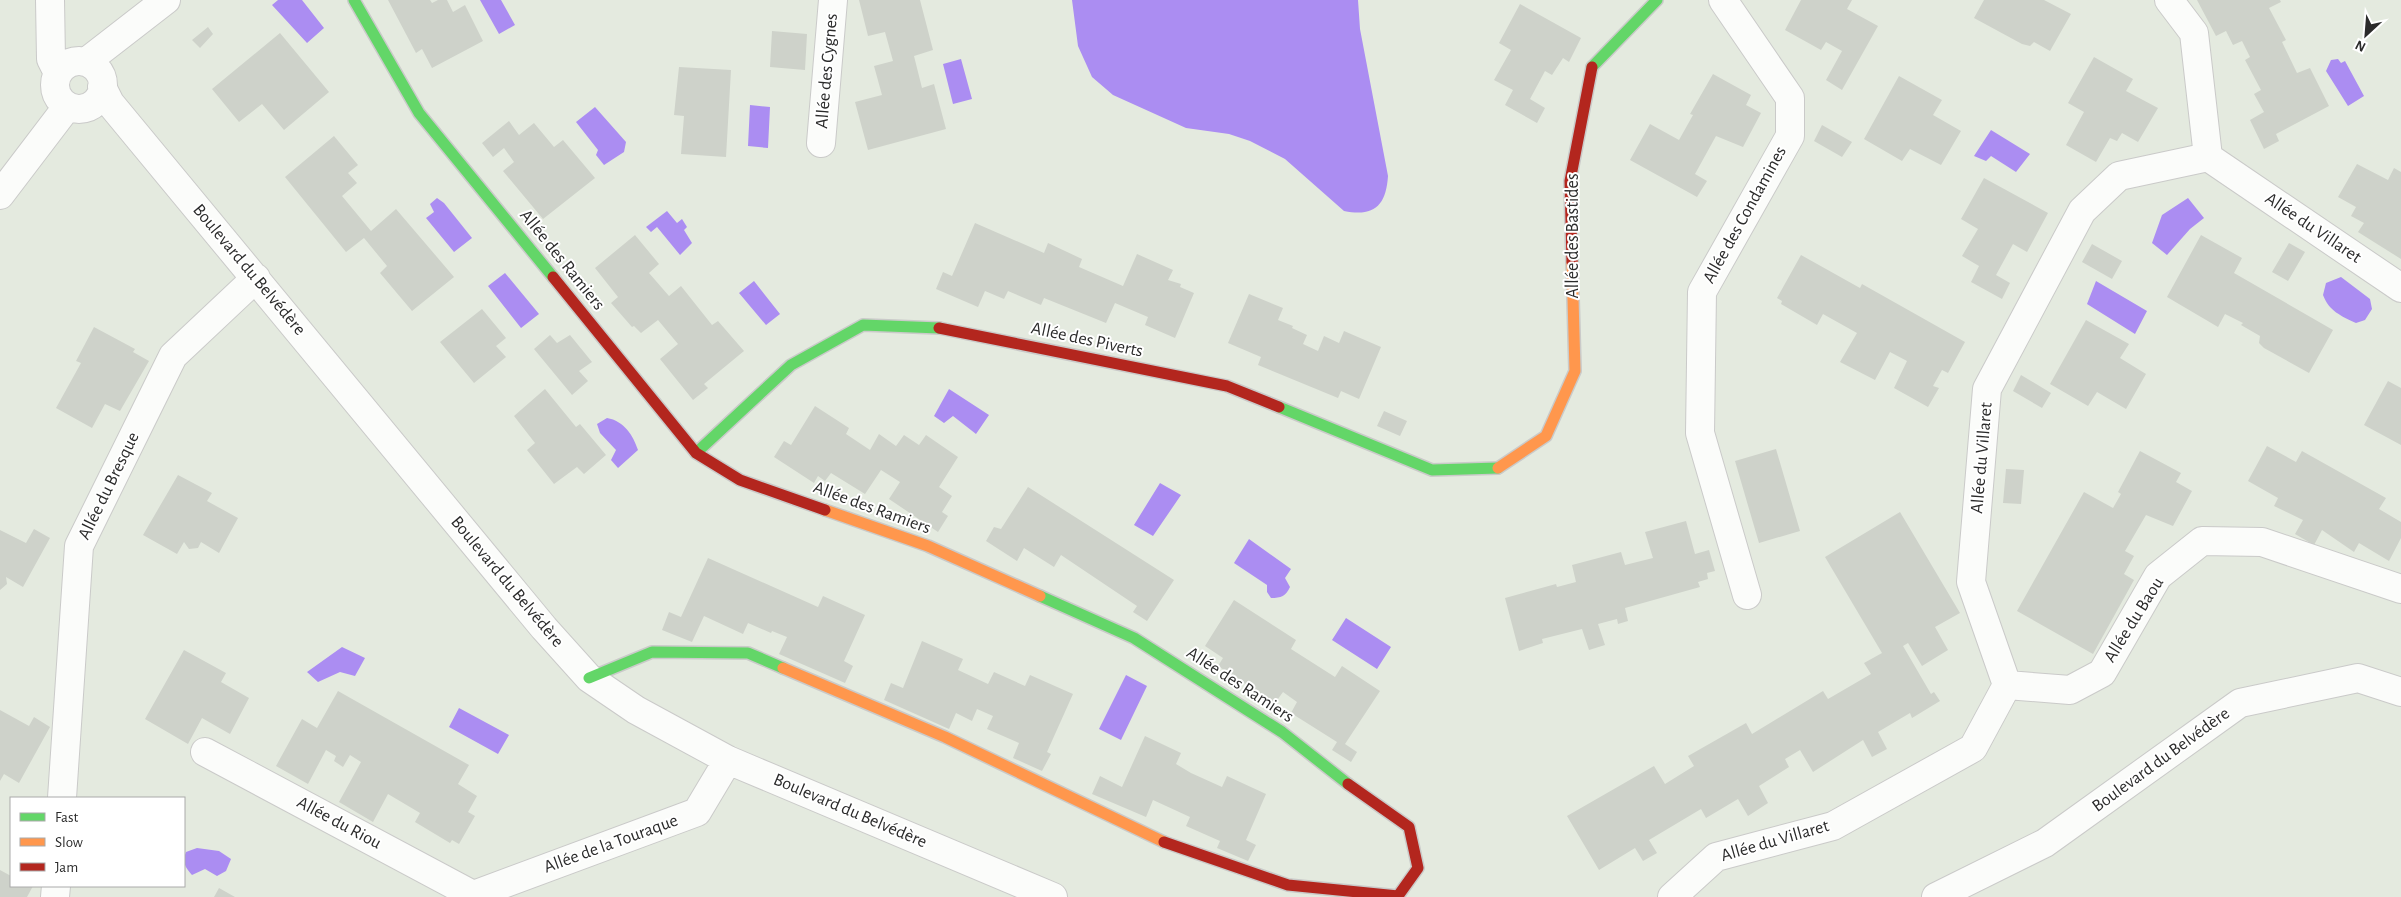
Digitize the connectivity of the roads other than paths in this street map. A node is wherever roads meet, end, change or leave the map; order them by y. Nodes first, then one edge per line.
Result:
1 (50, 0) edge
2 (166, 0) edge
3 (354, 0) edge
4 (833, 0) edge
5 (1657, 0) edge
6 (1723, 0) edge
7 (2169, 0) edge
8 (86, 62) junction
9 (58, 73) junction
10 (102, 86) junction
11 (67, 107) junction
12 (821, 143) dead end
13 (2208, 157) junction
14 (0, 195) edge
15 (256, 278) junction
16 (2401, 288) edge
17 (696, 452) junction
18 (1498, 468) joint
19 (2401, 589) edge
20 (1747, 595) dead end
21 (588, 678) junction
22 (2006, 685) junction
23 (2401, 692) edge
24 (205, 752) dead end
25 (728, 760) junction
26 (62, 797) edge
27 (470, 896) edge
28 (1053, 897) edge
29 (1672, 897) edge
30 (1936, 897) edge

1 - 9 street
2 - 8 street
3 - 17 street, Allée des Ramiers
4 - 12 street, Allée des Cygnes
5 - 18 street, Allée des Bastides
6 - 20 street, Allée des Condamines
7 - 13 street
8 - 9 street
8 - 10 street
9 - 11 street
10 - 11 street
10 - 15 street, Boulevard du Belvédère
11 - 14 street
13 - 16 street, Allée du Villaret
13 - 22 street, Allée du Villaret
15 - 21 street, Boulevard du Belvédère
15 - 26 street, Allée du Bresque
17 - 18 street, Allée des Piverts
17 - 21 street, Allée des Ramiers
19 - 22 street, Allée du Baou
21 - 25 street, Boulevard du Belvédère
22 - 29 street, Allée du Villaret
23 - 30 street, Boulevard du Belvédère
24 - 27 street, Allée du Riou
25 - 27 street, Allée de la Touraque
25 - 28 street, Boulevard du Belvédère

